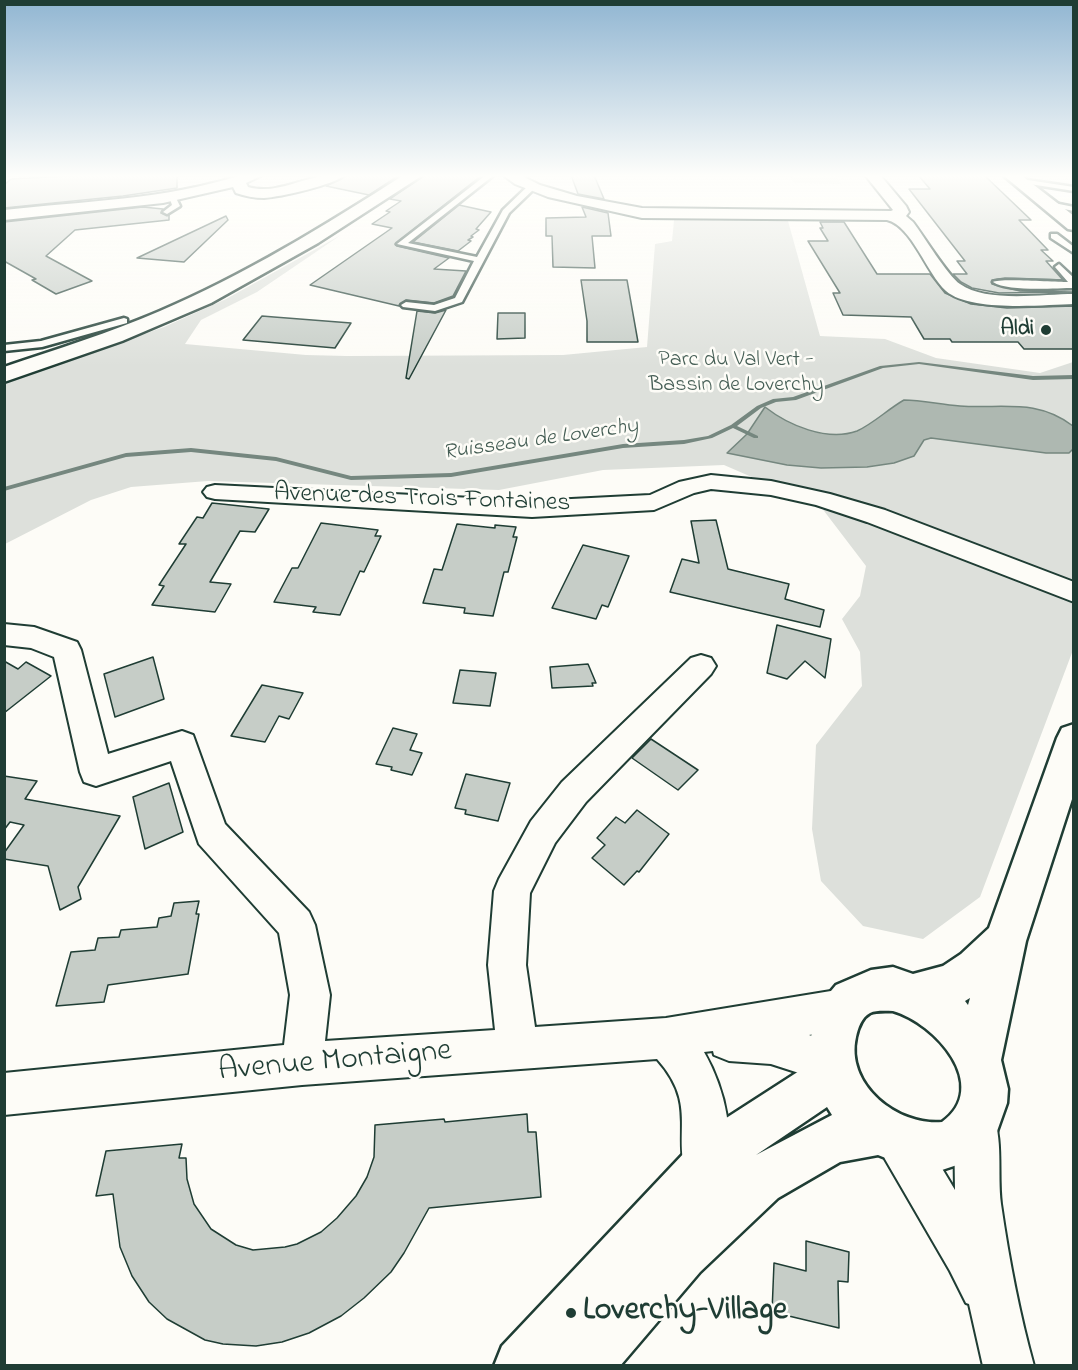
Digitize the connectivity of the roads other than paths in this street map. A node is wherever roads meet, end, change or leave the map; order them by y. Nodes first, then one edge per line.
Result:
1 (290, 239) edge
2 (311, 239) edge
3 (408, 239) edge
4 (491, 239) edge
5 (917, 239) edge
6 (1058, 239) edge
7 (1074, 251) edge
8 (479, 260) junction
9 (1059, 267) dead end
10 (997, 282) dead end
11 (1074, 284) edge
12 (1074, 299) edge
13 (406, 305) dead end
14 (124, 321) junction
15 (4, 348) edge
16 (4, 365) edge
17 (4, 375) edge
18 (215, 492) dead end
19 (1074, 594) edge
20 (4, 634) edge
21 (702, 666) dead end
22 (1074, 738) edge
23 (1005, 941) junction
24 (914, 994) junction
25 (843, 1009) junction
26 (666, 1038) junction
27 (518, 1048) junction
28 (978, 1060) junction
29 (302, 1064) junction
30 (834, 1068) junction
31 (4, 1094) edge
32 (976, 1124) junction
33 (890, 1137) junction
34 (705, 1166) junction
35 (994, 1310) junction
36 (522, 1365) edge
37 (583, 1365) edge
38 (1009, 1365) edge

1 - 14 main road
2 - 17 main road
3 - 8 lane
4 - 8 lane
5 - 12 street
6 - 7 lane
8 - 13 lane
9 - 11 lane
10 - 11 lane
14 - 15 lane
14 - 16 main road
18 - 19 street, Avenue des Trois Fontaines
20 - 29 street
21 - 27 street
22 - 23 main road
23 - 24 main road
23 - 28 main road
24 - 25 main road
24 - 28 main road
25 - 26 street, Avenue Montaigne
25 - 30 main road
26 - 27 street, Avenue Montaigne
26 - 30 street, Avenue Montaigne
26 - 34 street
27 - 29 street, Avenue Montaigne
28 - 32 main road
29 - 31 street, Avenue Montaigne
30 - 33 main road
30 - 34 main road
32 - 33 main road
32 - 35 street
33 - 35 street
33 - 37 main road
34 - 36 main road
35 - 38 street

